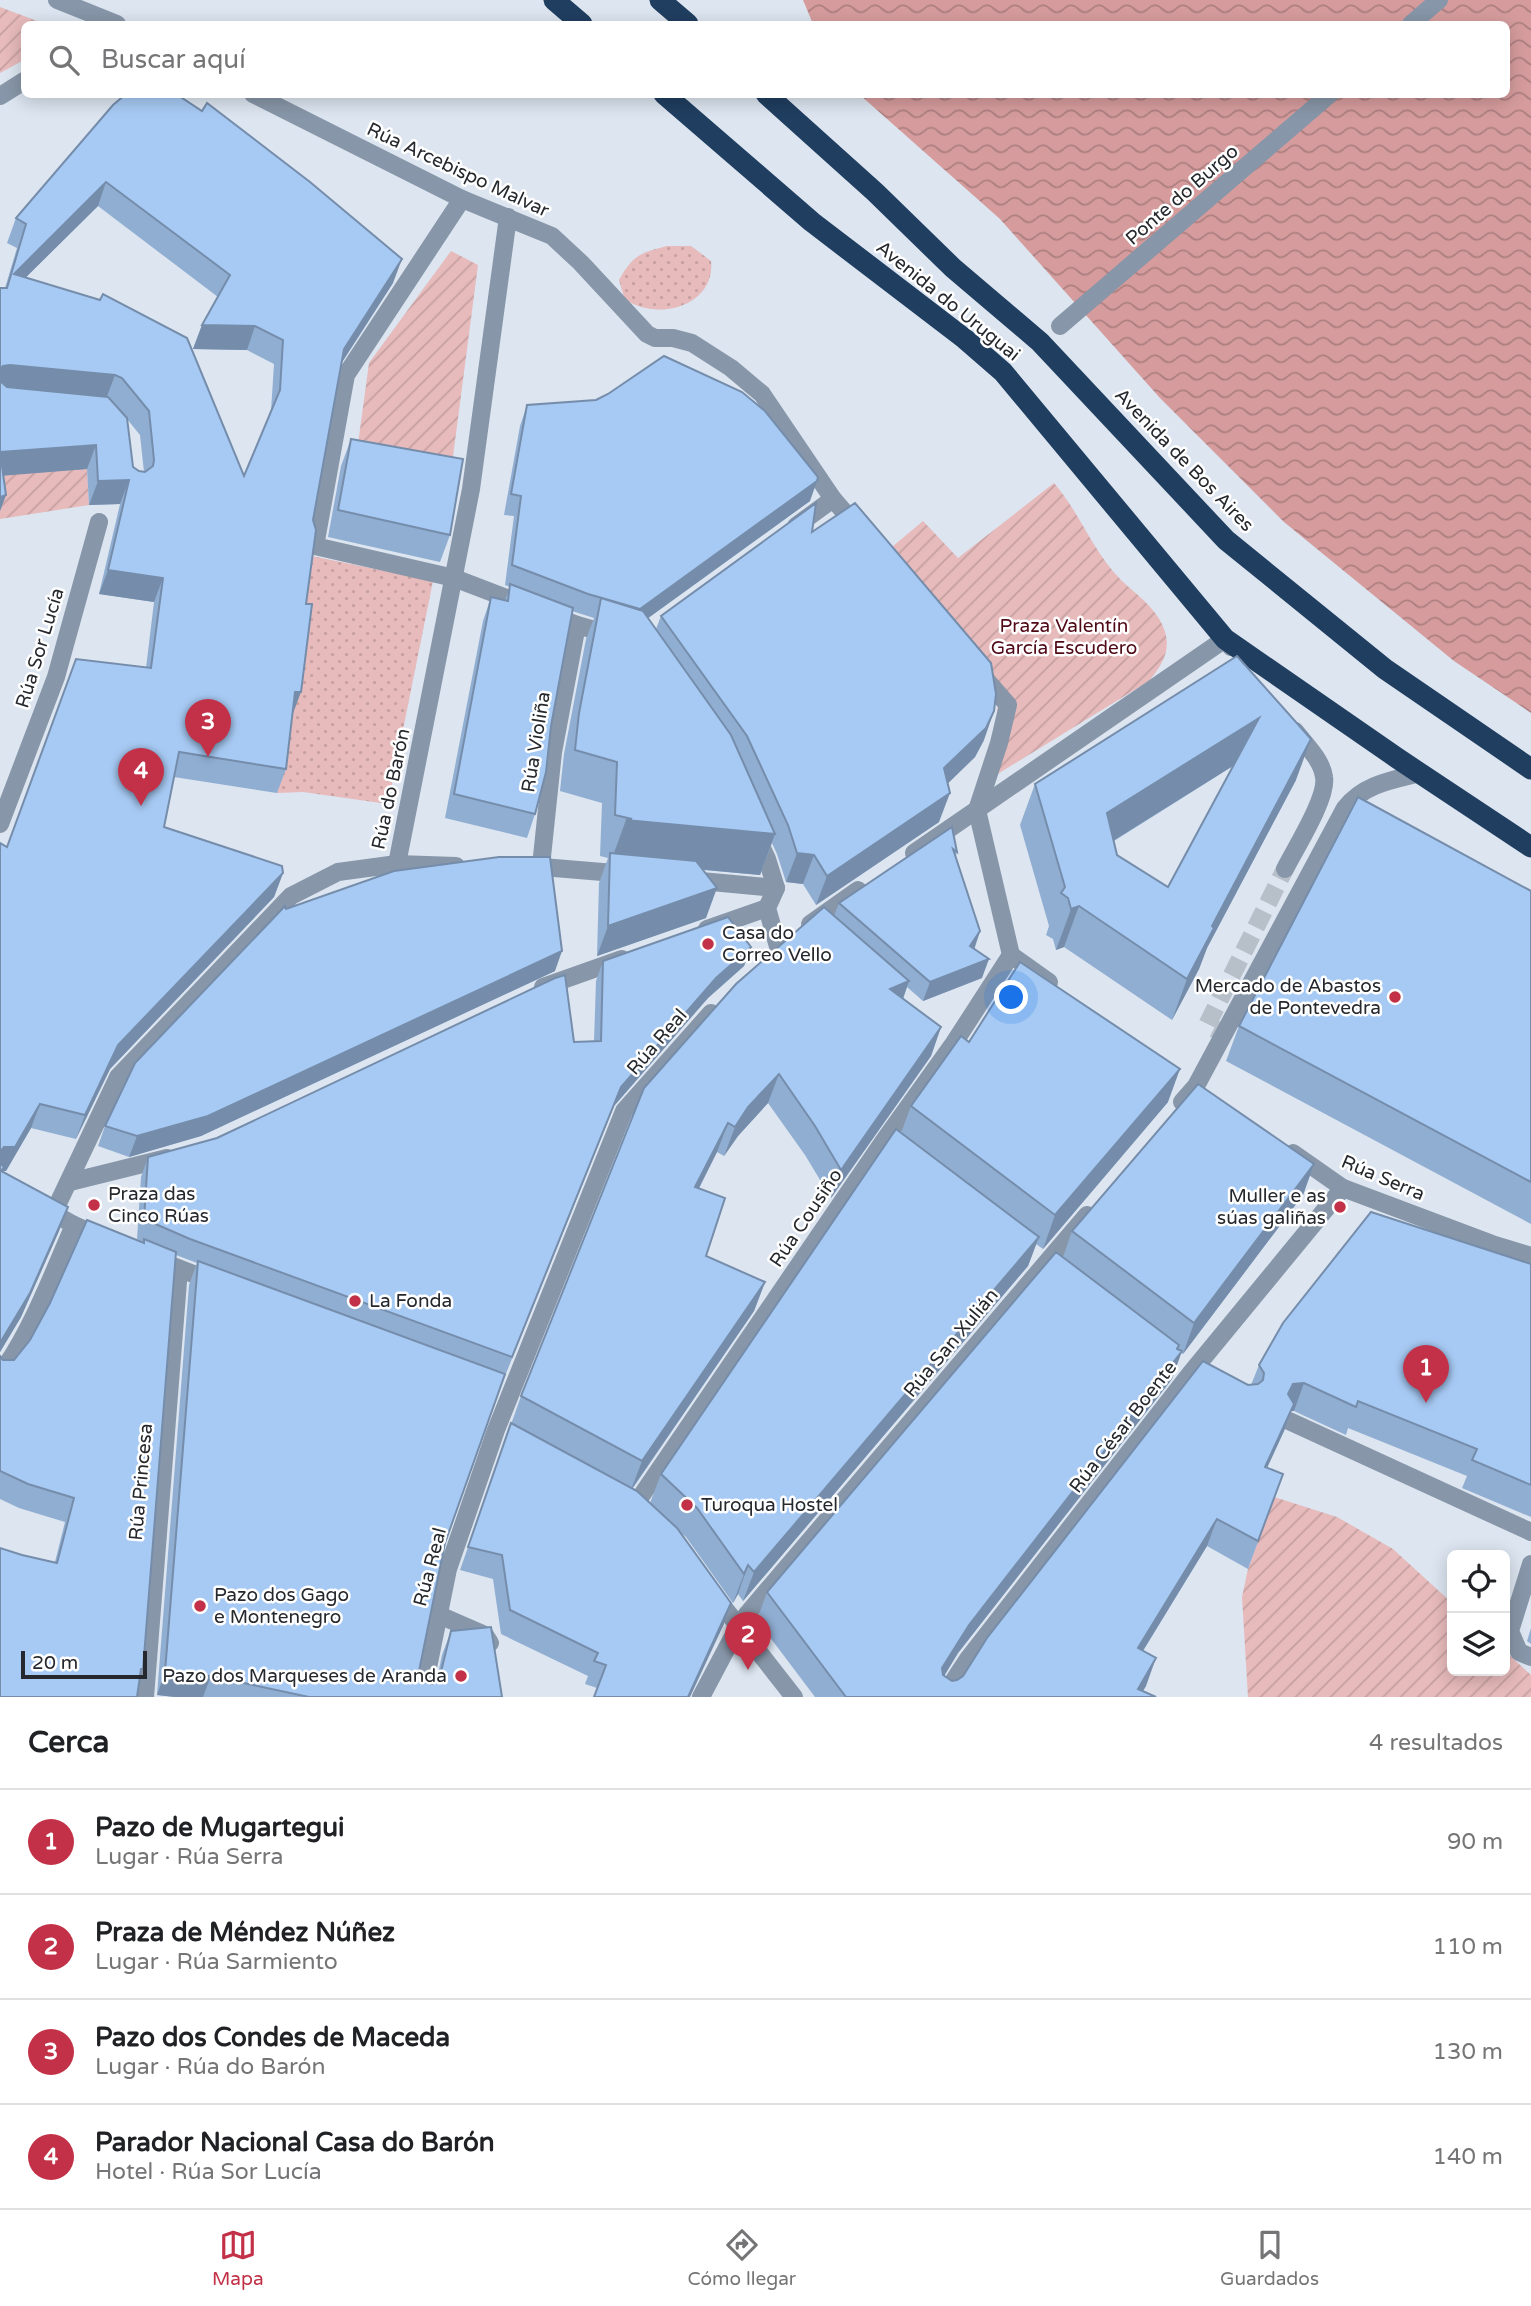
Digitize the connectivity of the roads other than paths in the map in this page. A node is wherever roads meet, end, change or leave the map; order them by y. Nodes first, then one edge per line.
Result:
1 (57, 0) edge
2 (554, 0) edge
3 (660, 0) edge
4 (1439, 0) edge
5 (110, 21) edge
6 (578, 21) edge
7 (684, 21) edge
8 (1414, 21) edge
9 (21, 83) edge
10 (0, 96) edge
11 (261, 98) edge
12 (669, 98) edge
13 (770, 98) edge
14 (1325, 98) edge
15 (462, 199) junction
16 (508, 217) junction
17 (953, 268) joint
18 (1060, 326) dead end
19 (833, 499) junction
20 (99, 522) dead end
21 (778, 538) edge
22 (868, 541) edge
23 (454, 578) junction
24 (577, 625) junction
25 (624, 638) edge
26 (1225, 639) junction
27 (973, 664) edge
28 (1256, 680) edge
29 (1288, 722) edge
30 (1531, 769) edge
31 (1420, 773) junction
32 (977, 810) junction
33 (750, 821) edge
34 (0, 824) edge
35 (1531, 846) edge
36 (900, 862) edge
37 (397, 864) junction
38 (475, 866) edge
39 (515, 866) edge
40 (541, 866) junction
41 (1285, 869) tunnel mouth
42 (638, 875) edge
43 (680, 878) edge
44 (867, 884) edge
45 (776, 888) junction
46 (767, 908) junction
47 (687, 936) edge
48 (635, 954) edge
49 (1011, 955) junction
50 (531, 993) edge
51 (1066, 994) edge
52 (727, 996) edge
53 (1169, 1118) edge
54 (1275, 1141) edge
55 (179, 1154) edge
56 (70, 1182) junction
57 (1343, 1188) junction
58 (30, 1200) edge
59 (1098, 1202) edge
60 (53, 1214) junction
61 (74, 1225) junction
62 (1531, 1256) edge
63 (179, 1269) junction
64 (230, 1288) edge
65 (0, 1374) edge
66 (1289, 1421) edge
67 (652, 1520) edge
68 (1531, 1532) edge
69 (1531, 1564) edge
70 (701, 1578) edge
71 (439, 1615) junction
72 (737, 1627) junction
73 (495, 1653) edge
74 (1531, 1657) edge
75 (145, 1697) edge
76 (422, 1697) edge
77 (701, 1697) edge
78 (794, 1697) edge
79 (943, 1697) edge

1 - 5 street
2 - 6 highway
3 - 7 highway
4 - 8 street
9 - 10 street
11 - 15 street, Rúa Arcebispo Malvar
12 - 26 highway, Avenida do Uruguai
13 - 17 highway, Avenida do Uruguai
14 - 18 street, Ponte do Burgo
15 - 16 street, Rúa Arcebispo Malvar
15 - 23 street
16 - 19 street, Rúa Arcebispo Malvar
16 - 23 street, Rúa do Barón
17 - 30 highway, Avenida de Bos Aires
19 - 21 street
19 - 22 street, Rúa Arcebispo Malvar
20 - 34 street, Rúa Sor Lucía
23 - 24 street
23 - 37 street, Rúa do Barón
24 - 25 street
24 - 40 street, Rúa Violiña
26 - 28 street
26 - 31 highway
26 - 32 street
27 - 32 street
29 - 41 street
31 - 35 highway
31 - 53 street
32 - 36 street
32 - 49 street
33 - 45 street
37 - 38 street
37 - 56 street, Rúa do Barón
39 - 40 street
40 - 42 street
43 - 45 street
44 - 46 street
45 - 46 street
46 - 47 street
48 - 50 street
49 - 51 street
49 - 67 street, Rúa Cousiño
52 - 71 street, Rúa Real
54 - 57 street, Rúa Serra
55 - 56 street
56 - 60 street, Rúa do Barón
57 - 62 street, Rúa Serra
57 - 79 street, Rúa César Boente
58 - 60 street
59 - 72 street, Rúa San Xulián
60 - 61 street
61 - 63 street
61 - 65 street
63 - 64 street
63 - 75 street, Rúa Princesa
66 - 68 street
69 - 74 street
70 - 72 street
71 - 73 street
71 - 76 street, Rúa Real
72 - 77 street, Rúa San Xulián
72 - 78 street

